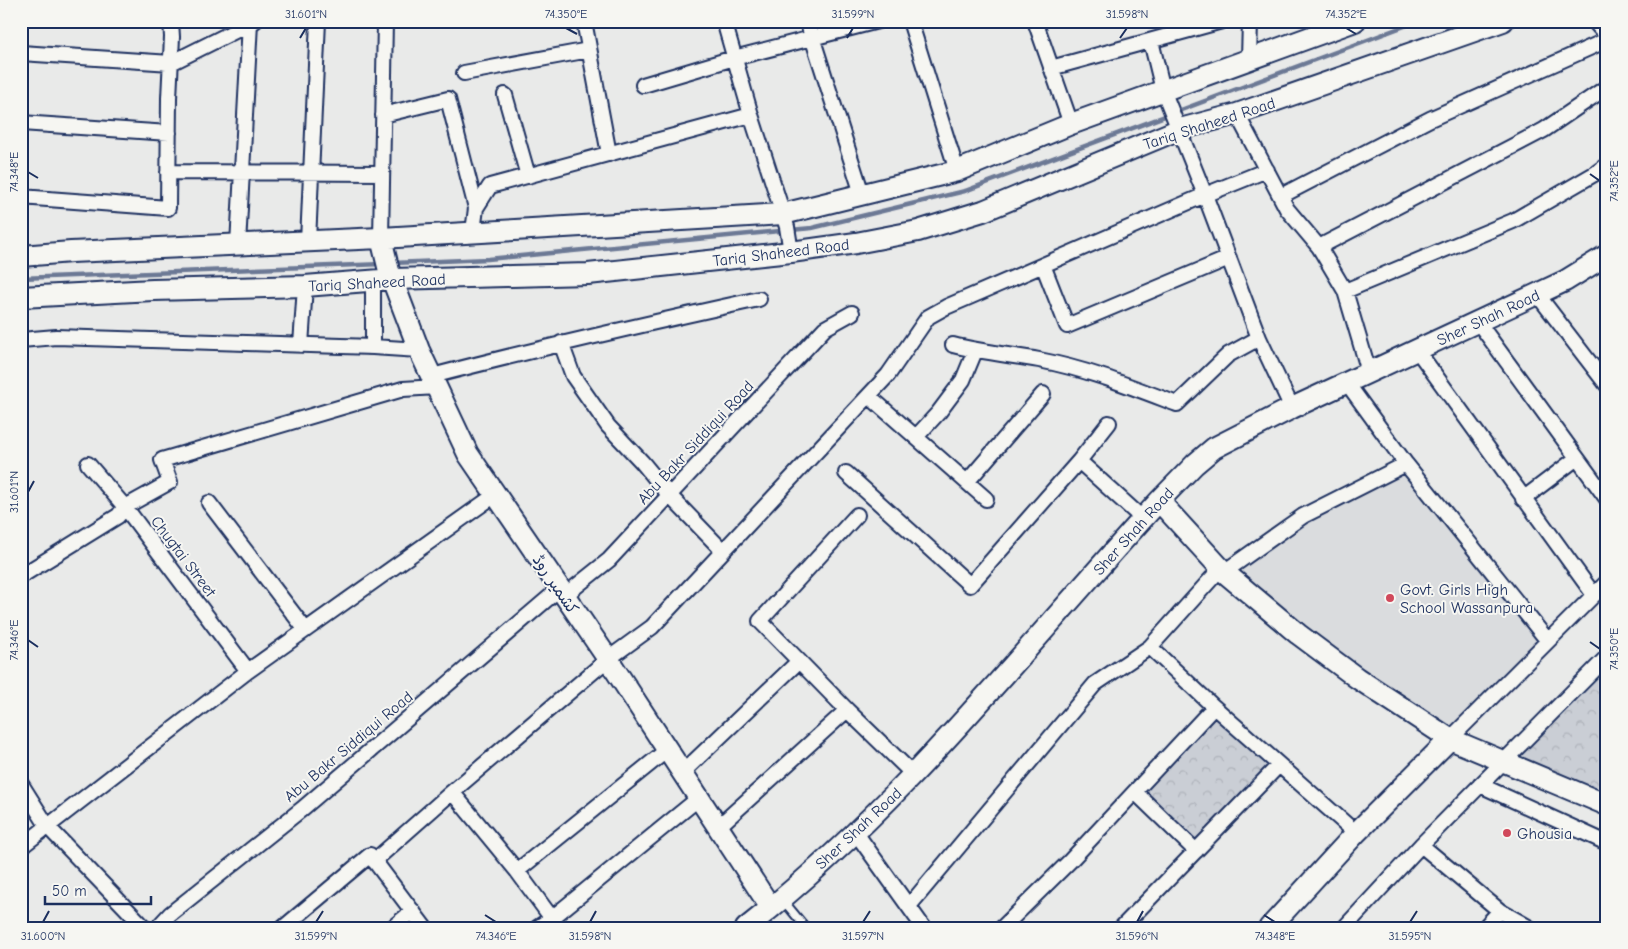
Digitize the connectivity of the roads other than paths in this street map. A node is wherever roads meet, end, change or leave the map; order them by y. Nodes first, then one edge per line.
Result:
1 (171, 21) edge
2 (318, 21) edge
3 (385, 21) edge
4 (584, 21) edge
5 (724, 21) edge
6 (807, 21) edge
7 (878, 21) edge
8 (910, 21) edge
9 (1035, 21) edge
10 (1222, 21) edge
11 (1250, 21) edge
12 (1355, 21) edge
13 (1503, 21) edge
14 (1594, 21) edge
15 (252, 22) edge
16 (1607, 36) edge
17 (813, 38) junction
18 (1607, 40) edge
19 (1151, 41) junction
20 (589, 50) junction
21 (21, 53) edge
22 (734, 58) junction
23 (1249, 59) junction
24 (171, 63) junction
25 (1051, 68) junction
26 (464, 73) dead end
27 (644, 85) dead end
28 (1607, 87) edge
29 (1165, 93) junction
30 (505, 95) dead end
31 (1237, 114) junction
32 (383, 115) junction
33 (751, 115) junction
34 (21, 123) edge
35 (1071, 124) junction
36 (1179, 126) junction
37 (169, 133) junction
38 (609, 154) junction
39 (1607, 166) edge
40 (1267, 170) junction
41 (168, 172) junction
42 (242, 172) junction
43 (311, 172) junction
44 (957, 172) junction
45 (382, 173) junction
46 (528, 176) junction
47 (862, 194) junction
48 (1205, 195) junction
49 (1281, 196) junction
50 (21, 197) edge
51 (476, 208) junction
52 (785, 221) junction
53 (473, 232) junction
54 (381, 238) junction
55 (308, 241) junction
56 (238, 245) junction
57 (790, 247) junction
58 (1319, 247) junction
59 (21, 256) edge
60 (1229, 258) junction
61 (1603, 262) edge
62 (1043, 265) junction
63 (385, 277) junction
64 (305, 286) junction
65 (1345, 291) junction
66 (1537, 294) junction
67 (21, 296) edge
68 (759, 299) dead end
69 (852, 313) dead end
70 (1478, 322) junction
71 (1259, 338) junction
72 (21, 340) edge
73 (561, 343) junction
74 (301, 345) junction
75 (953, 345) dead end
76 (373, 347) junction
77 (419, 350) junction
78 (1417, 350) junction
79 (976, 351) junction
80 (1369, 372) junction
81 (434, 382) junction
82 (1347, 383) junction
83 (1607, 385) edge
84 (1042, 394) dead end
85 (868, 396) junction
86 (1292, 408) junction
87 (1109, 423) dead end
88 (916, 437) junction
89 (1577, 458) junction
90 (1079, 461) junction
91 (88, 464) dead end
92 (1406, 464) junction
93 (846, 474) dead end
94 (966, 482) junction
95 (496, 495) junction
96 (670, 496) junction
97 (1607, 498) edge
98 (1523, 499) junction
99 (986, 500) dead end
100 (1159, 501) junction
101 (209, 503) dead end
102 (125, 507) junction
103 (857, 515) dead end
104 (1143, 519) junction
105 (723, 551) junction
106 (1223, 570) junction
107 (21, 576) edge
108 (1607, 582) edge
109 (562, 593) junction
110 (1594, 595) junction
111 (305, 629) junction
112 (1548, 641) junction
113 (1150, 647) junction
114 (1607, 658) edge
115 (608, 659) junction
116 (799, 661) junction
117 (248, 671) junction
118 (1214, 707) junction
119 (847, 710) junction
120 (1450, 740) junction
121 (667, 750) junction
122 (1503, 762) junction
123 (1279, 765) junction
124 (682, 773) junction
125 (914, 775) junction
126 (21, 784) edge
127 (1480, 785) junction
128 (452, 792) junction
129 (1135, 792) junction
130 (699, 798) junction
131 (1607, 805) edge
132 (718, 827) junction
133 (48, 828) junction
134 (856, 833) junction
135 (1356, 833) junction
136 (1607, 843) edge
137 (1422, 845) junction
138 (21, 847) edge
139 (1196, 851) junction
140 (374, 861) junction
141 (517, 871) junction
142 (776, 904) junction
143 (909, 906) junction
144 (413, 911) junction
145 (1500, 911) junction
146 (555, 923) edge
147 (145, 928) edge
148 (157, 928) edge
149 (283, 928) edge
150 (392, 928) edge
151 (425, 928) edge
152 (536, 928) edge
153 (746, 928) edge
154 (806, 928) edge
155 (924, 928) edge
156 (1002, 928) edge
157 (1121, 928) edge
158 (1269, 928) edge
159 (1344, 928) edge
160 (1484, 928) edge
161 (1530, 928) edge

1 - 24 street
2 - 43 street
3 - 32 street
4 - 20 street
5 - 22 street
6 - 17 street
7 - 17 street
8 - 44 street
9 - 25 street
10 - 19 street
11 - 23 street
12 - 23 main road
13 - 31 main road, Tariq Shaheed Road
14 - 16 street
15 - 24 street
15 - 42 street
17 - 22 street
17 - 47 street
18 - 49 street
19 - 25 street
19 - 29 street
20 - 26 street
20 - 38 street
21 - 24 street
22 - 27 street
22 - 33 street
23 - 29 main road
24 - 37 street
25 - 35 street
28 - 58 street
29 - 35 main road
29 - 36 street
30 - 46 street
31 - 36 main road, Tariq Shaheed Road
31 - 40 street
32 - 45 street
32 - 51 street
33 - 38 street
33 - 52 street
34 - 37 street
35 - 44 main road
36 - 48 street
36 - 57 main road, Tariq Shaheed Road
37 - 41 street
38 - 46 street
39 - 65 street
40 - 48 street
40 - 49 street
41 - 42 street
41 - 50 street
42 - 43 street
42 - 56 street
43 - 45 street
43 - 55 street
44 - 47 main road
45 - 54 street
46 - 51 street
47 - 52 main road
48 - 60 street
48 - 62 street
49 - 58 street
51 - 53 street
52 - 53 main road
52 - 57 street
53 - 54 main road
54 - 55 main road
54 - 63 main road, کشمیر روڈ
55 - 56 main road
56 - 59 main road
57 - 63 main road, Tariq Shaheed Road
58 - 65 street
60 - 62 street
60 - 71 street
61 - 66 main road, Sher Shah Road
62 - 85 street
63 - 64 main road, Tariq Shaheed Road
63 - 76 street
63 - 77 main road, کشمیر روڈ
64 - 67 main road, Tariq Shaheed Road
64 - 74 street
65 - 80 street
66 - 70 main road, Sher Shah Road
66 - 83 street
68 - 73 street
69 - 96 street, Abu Bakr Siddiqui Road
70 - 78 main road, Sher Shah Road
70 - 89 street
71 - 79 street
71 - 86 street
72 - 74 street
73 - 81 street
73 - 96 street
74 - 76 street
75 - 79 street
76 - 77 street
77 - 81 main road, کشمیر روڈ
78 - 80 main road, Sher Shah Road
78 - 98 street
79 - 88 street
80 - 82 main road, Sher Shah Road
81 - 95 main road, کشمیر روڈ
81 - 102 street
82 - 86 main road, Sher Shah Road
82 - 92 street
84 - 94 street
85 - 88 street
85 - 105 street
86 - 100 main road, Sher Shah Road
87 - 90 street
88 - 94 street
89 - 97 street
89 - 98 street
90 - 93 street
90 - 104 street
91 - 102 street, Chugtai Street
92 - 106 street
92 - 112 street
94 - 99 street
95 - 109 main road, کشمیر روڈ
95 - 111 street
96 - 105 street
96 - 109 street, Abu Bakr Siddiqui Road
98 - 110 street
100 - 104 main road, Sher Shah Road
100 - 106 main road
101 - 111 street
102 - 107 street
102 - 117 street, Chugtai Street
103 - 116 street
104 - 125 main road, Sher Shah Road
105 - 115 street
106 - 113 street
106 - 120 main road
108 - 110 street
109 - 115 main road, کشمیر روڈ
109 - 148 street, Abu Bakr Siddiqui Road
110 - 112 street
111 - 117 street
112 - 120 street
113 - 118 street
113 - 143 street
114 - 122 street
115 - 121 main road, کشمیر روڈ
115 - 128 street
116 - 119 street
116 - 124 street
117 - 133 street
118 - 123 street
118 - 129 street
119 - 125 street
119 - 132 street
120 - 122 main road
120 - 135 main road
121 - 124 main road, کشمیر روڈ
121 - 141 street
122 - 127 street
122 - 131 main road
123 - 135 street
123 - 139 street
124 - 130 main road, کشمیر روڈ
125 - 134 main road, Sher Shah Road
126 - 133 street
127 - 136 street
127 - 137 street
128 - 140 street
128 - 141 street
129 - 139 street
129 - 156 street
130 - 132 main road, کشمیر روڈ
130 - 146 street
132 - 142 main road, کشمیر روڈ
133 - 138 street
133 - 147 street
134 - 142 main road, Sher Shah Road
134 - 143 street
135 - 158 main road
137 - 145 street
137 - 159 street
139 - 157 street
140 - 144 street
140 - 149 street
141 - 146 street
142 - 153 main road, Sher Shah Road
142 - 154 lane
143 - 155 street
144 - 150 street
144 - 151 street
145 - 160 street
145 - 161 street
146 - 152 street

